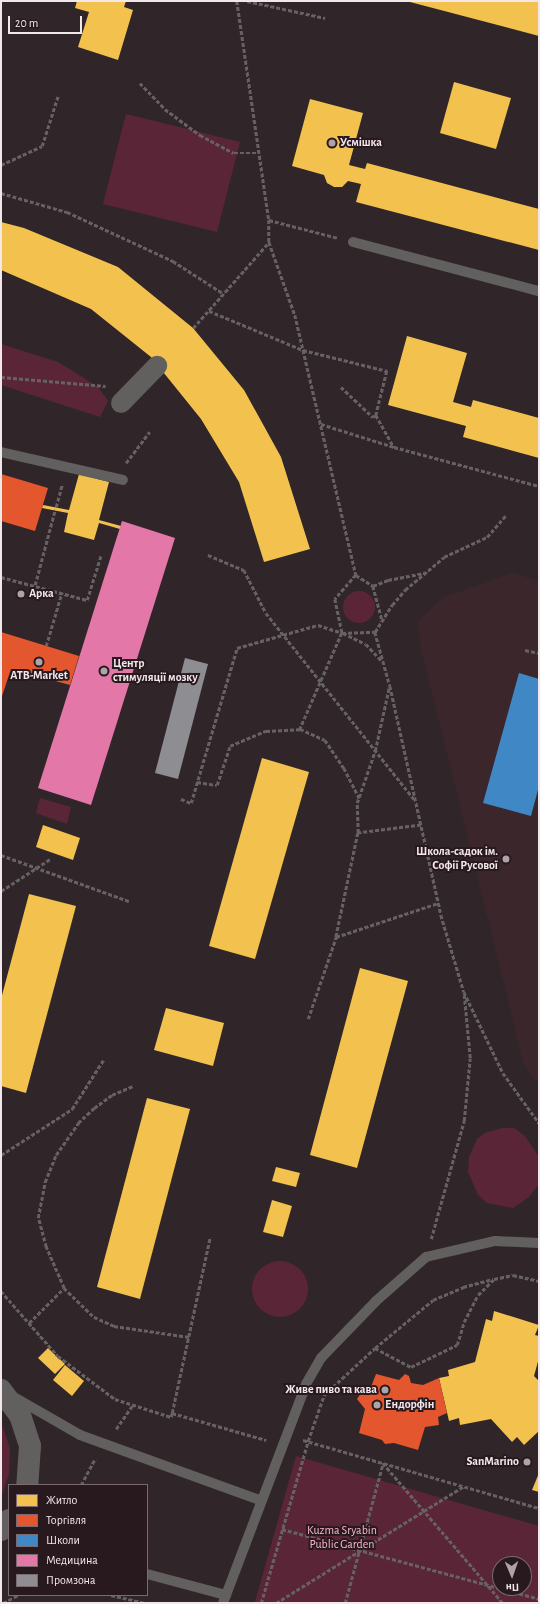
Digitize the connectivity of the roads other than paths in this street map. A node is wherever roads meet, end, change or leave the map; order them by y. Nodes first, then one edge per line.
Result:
1 (354, 242) road end
2 (539, 291) edge
3 (157, 366) dead end
4 (121, 403) dead end
5 (1, 452) edge
6 (123, 480) road end
7 (539, 1243) edge
8 (1, 1390) edge
9 (27, 1484) edge
10 (260, 1500) junction
11 (8, 1521) edge
12 (1, 1530) edge
13 (148, 1574) edge
14 (224, 1599) edge

1 - 2 lane
3 - 4 street
5 - 6 lane
7 - 10 lane
8 - 9 street
8 - 10 lane
10 - 14 lane
11 - 12 street
13 - 14 lane

